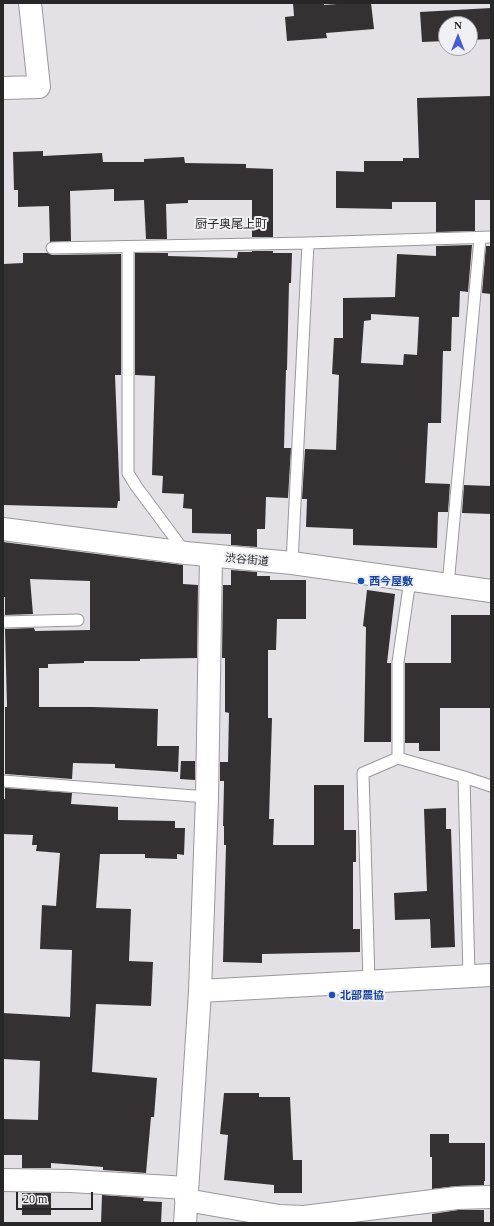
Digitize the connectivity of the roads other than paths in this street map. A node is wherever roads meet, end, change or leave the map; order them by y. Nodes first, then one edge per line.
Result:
1 (30, 3) edge
2 (3, 88) edge
3 (485, 238) edge
4 (308, 243) junction
5 (128, 247) junction
6 (52, 248) dead end
7 (3, 529) edge
8 (186, 554) junction
9 (211, 556) junction
10 (292, 563) junction
11 (410, 580) junction
12 (448, 585) junction
13 (491, 591) edge
14 (78, 620) dead end
15 (3, 622) edge
16 (398, 758) junction
17 (464, 777) junction
18 (3, 782) edge
19 (491, 786) edge
20 (207, 797) junction
21 (491, 975) edge
22 (469, 976) junction
23 (369, 982) junction
24 (200, 991) junction
25 (3, 1180) edge
26 (187, 1194) junction
27 (491, 1197) edge
28 (291, 1219) edge
29 (185, 1223) edge

1 - 2 street
3 - 4 lane
3 - 12 lane
4 - 5 lane
4 - 10 lane
5 - 6 lane
5 - 8 lane
7 - 8 street, 渋谷街道
8 - 9 street, 渋谷街道
9 - 10 street, 渋谷街道
9 - 20 street
10 - 11 street, 渋谷街道
11 - 12 street, 渋谷街道
11 - 16 lane
12 - 13 street, 渋谷街道
14 - 15 lane
16 - 17 lane
16 - 23 lane
17 - 19 lane
17 - 22 lane
18 - 20 lane
20 - 24 street
21 - 22 street
22 - 23 street
23 - 24 street
24 - 26 street
25 - 26 street
26 - 28 street
26 - 29 street
27 - 28 street

